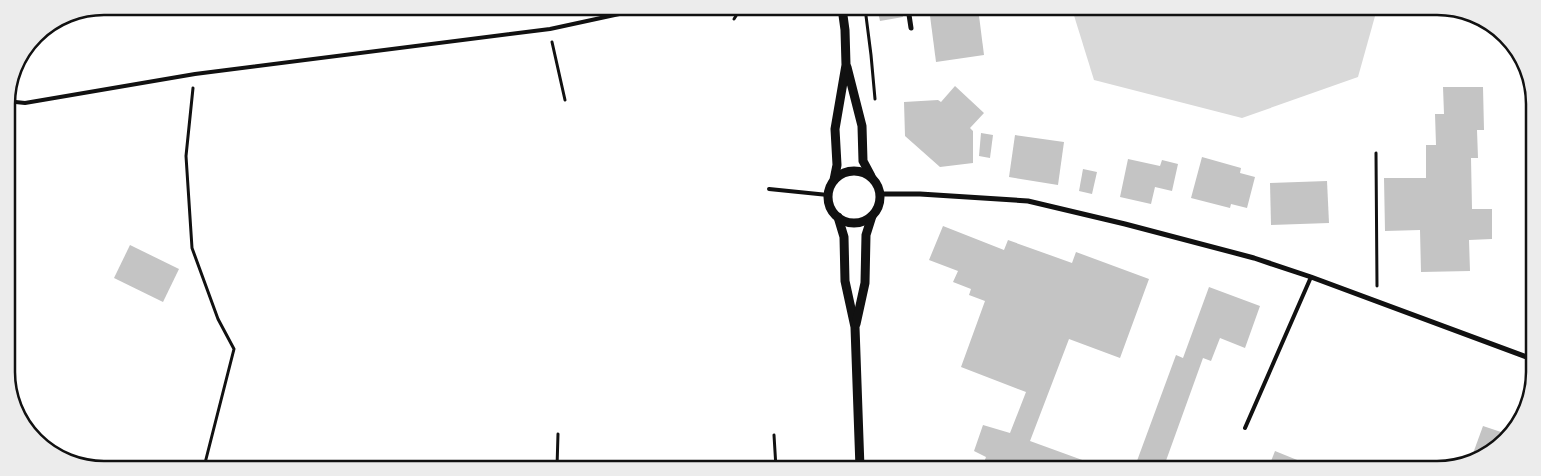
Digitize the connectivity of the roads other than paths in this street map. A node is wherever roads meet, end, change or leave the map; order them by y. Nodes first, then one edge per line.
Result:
1 (615, 15) edge
2 (843, 15) edge
3 (909, 15) edge
4 (911, 28) dead end
5 (846, 65) junction
6 (15, 101) edge
7 (871, 176) junction
8 (834, 180) junction
9 (769, 189) dead end
10 (881, 194) junction
11 (828, 195) junction
12 (872, 216) junction
13 (838, 217) junction
14 (1311, 277) junction
15 (855, 327) junction
16 (1526, 357) edge
17 (1245, 428) dead end
18 (860, 461) edge

1 - 6 lane
2 - 5 street
3 - 4 street
5 - 7 street
5 - 8 street
7 - 8 street
7 - 10 street
8 - 11 street
9 - 11 lane
10 - 12 street
10 - 14 street
11 - 13 street
12 - 13 street
12 - 15 street
13 - 15 street
14 - 16 street
14 - 17 lane
15 - 18 street

